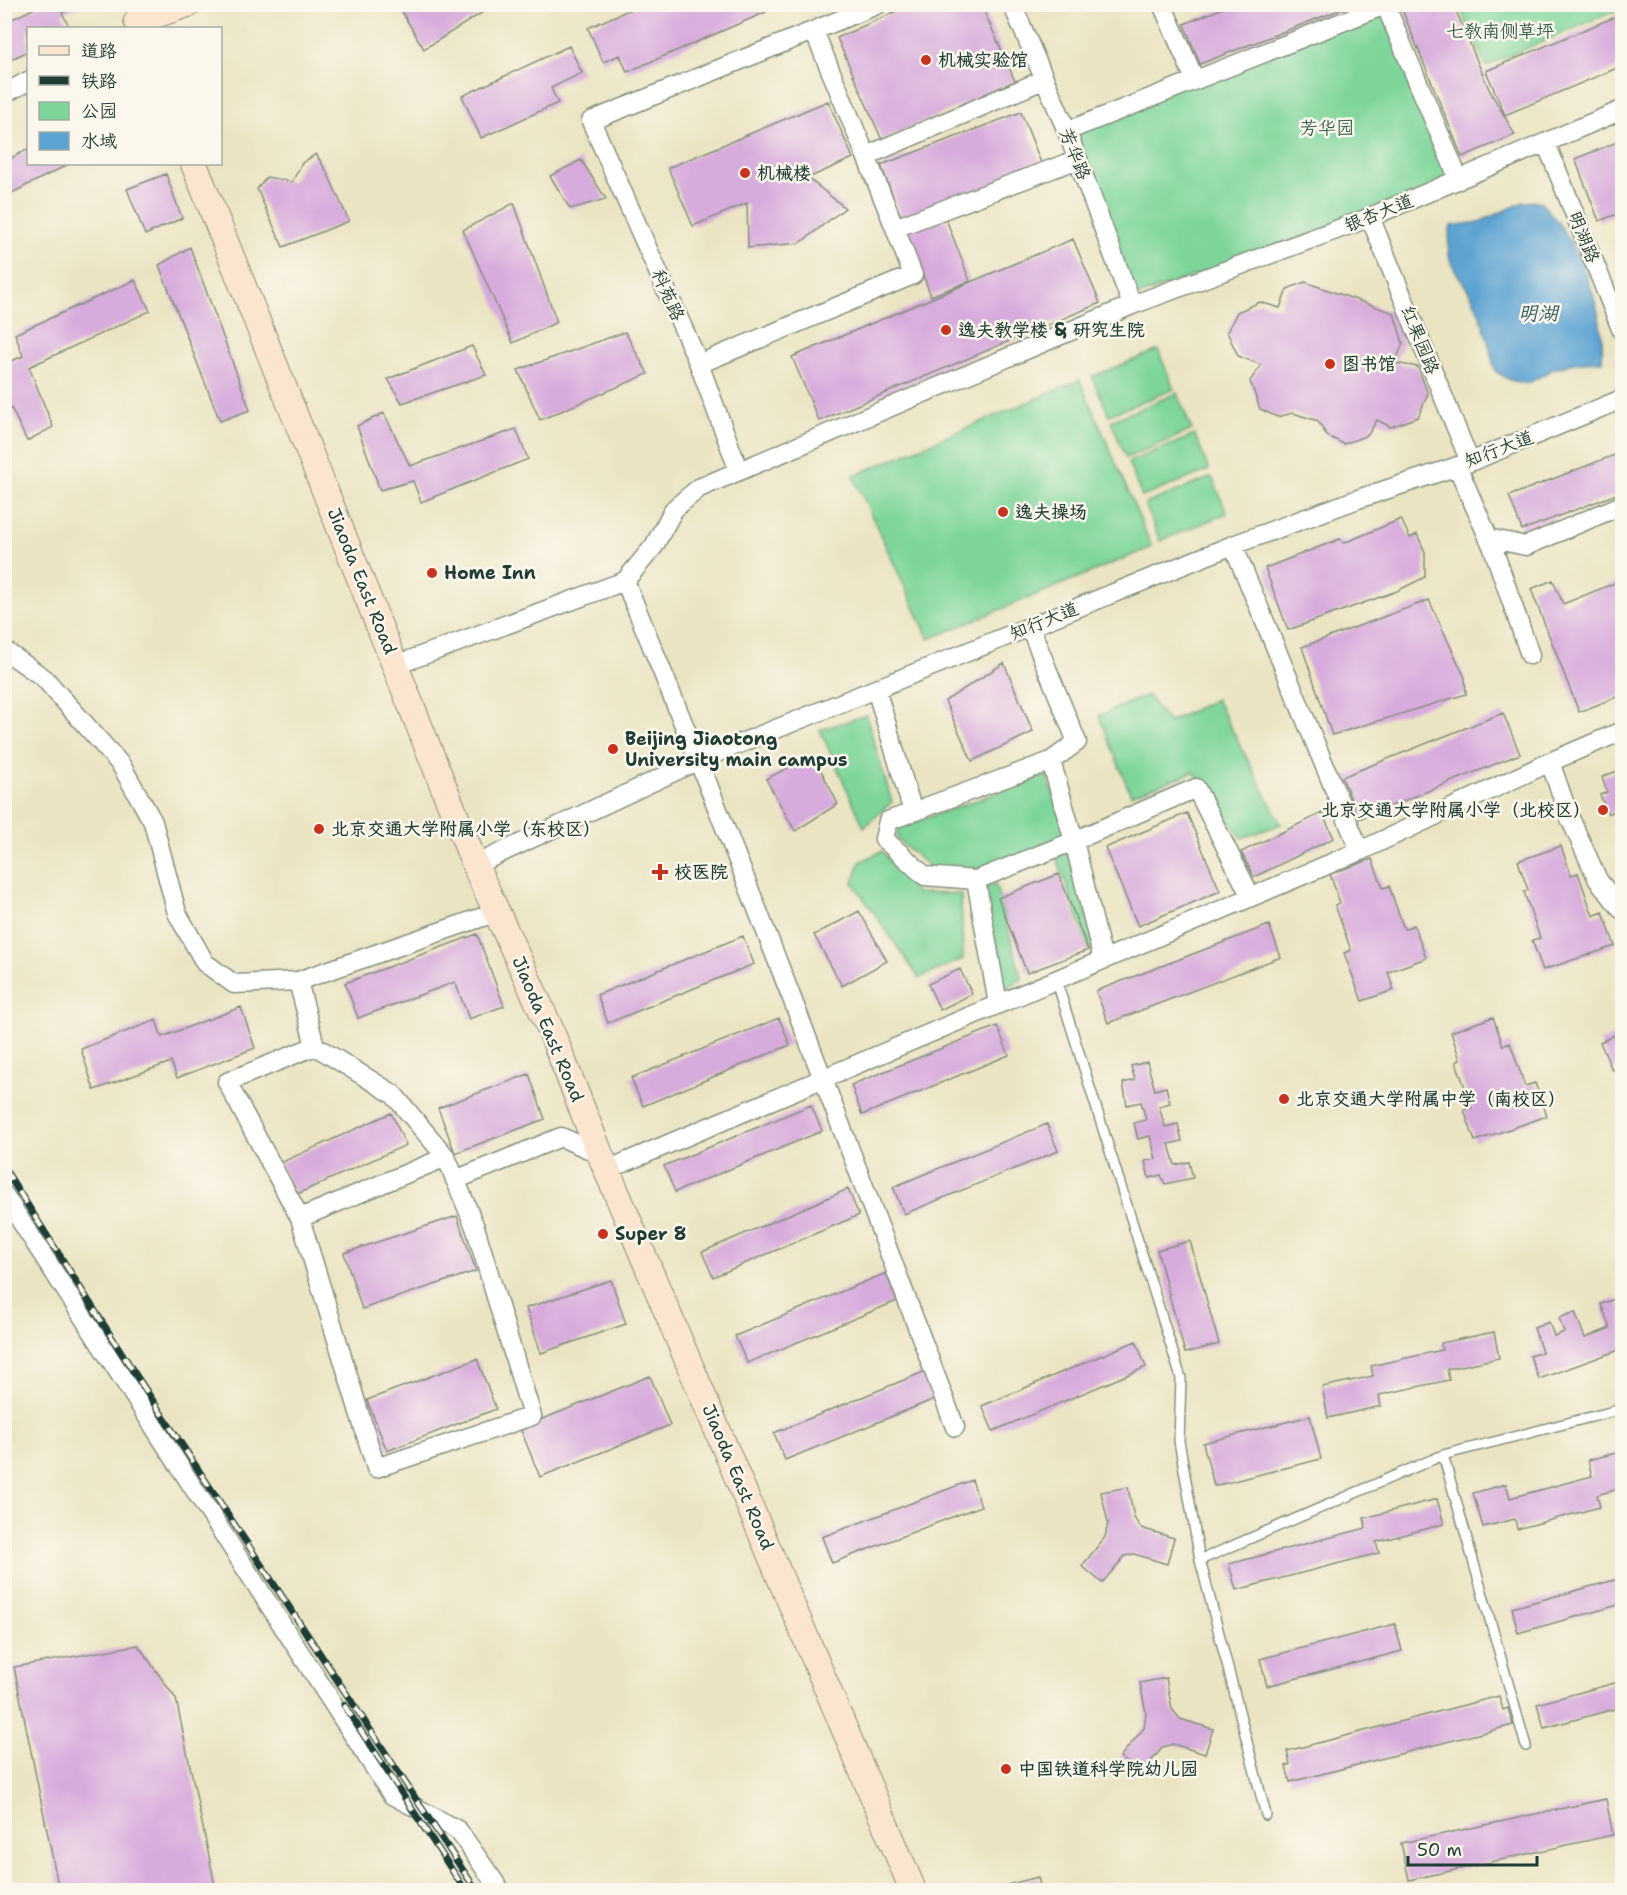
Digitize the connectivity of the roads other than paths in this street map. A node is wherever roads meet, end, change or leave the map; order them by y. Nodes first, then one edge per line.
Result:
1 (188, 4) edge
2 (879, 4) edge
3 (1012, 4) edge
4 (1162, 4) edge
5 (1385, 5) edge
6 (137, 17) edge
7 (814, 31) junction
8 (1043, 80) junction
9 (1195, 80) junction
10 (27, 82) edge
11 (4, 94) edge
12 (1623, 110) edge
13 (1067, 131) junction
14 (1546, 143) junction
15 (866, 156) junction
16 (1078, 159) junction
17 (194, 165) edge
18 (1459, 180) junction
19 (1370, 217) junction
20 (895, 228) junction
21 (1132, 305) junction
22 (1623, 331) edge
23 (699, 364) junction
24 (1623, 399) edge
25 (1464, 464) junction
26 (739, 471) junction
27 (1623, 505) edge
28 (1488, 538) junction
29 (1233, 545) junction
30 (625, 581) junction
31 (1030, 627) junction
32 (4, 650) edge
33 (1530, 656) dead end
34 (396, 664) junction
35 (876, 689) junction
36 (1623, 731) edge
37 (699, 760) junction
38 (1051, 761) junction
39 (1550, 762) junction
40 (913, 812) junction
41 (1074, 841) junction
42 (1360, 851) junction
43 (475, 865) junction
44 (976, 880) junction
45 (1251, 897) junction
46 (1623, 910) edge
47 (497, 912) junction
48 (1103, 960) junction
49 (1056, 979) junction
50 (298, 981) junction
51 (998, 1004) junction
52 (315, 1046) junction
53 (824, 1079) junction
54 (446, 1157) junction
55 (604, 1162) junction
56 (455, 1180) junction
57 (4, 1195) edge
58 (300, 1218) junction
59 (1623, 1409) edge
60 (955, 1426) dead end
61 (1443, 1455) junction
62 (1200, 1560) junction
63 (1526, 1746) dead end
64 (1266, 1815) dead end
65 (501, 1890) edge
66 (913, 1890) edge

1 - 6 street
2 - 7 street
3 - 8 street, 芳华路
4 - 9 street
5 - 9 street
5 - 18 street
7 - 15 street
7 - 23 street, 科苑路
8 - 13 street, 芳华路
8 - 15 street
9 - 13 street
10 - 11 street
12 - 14 street, 银杏大道
13 - 16 street, 芳华路
14 - 18 street, 银杏大道
14 - 22 street, 明湖路
15 - 20 street
16 - 20 street
16 - 21 street, 芳华路
17 - 34 street, Jiaoda East Road
18 - 19 street, 银杏大道
19 - 21 street, 银杏大道
19 - 25 street, 红果园路
20 - 23 street
21 - 26 street, 银杏大道
23 - 26 street, 科苑路
24 - 25 street, 知行大道
25 - 28 street, 红果园路
25 - 29 street, 知行大道
26 - 30 street, 银杏大道
27 - 28 street
28 - 33 street, 红果园路
29 - 31 street, 知行大道
29 - 42 street
30 - 34 street
30 - 37 street
31 - 35 street, 知行大道
31 - 38 street
32 - 50 street
34 - 43 street, Jiaoda East Road
35 - 37 street, 知行大道
35 - 40 street
36 - 39 street
37 - 43 street, 知行大道
37 - 53 street
38 - 40 street
38 - 41 street
39 - 42 street
39 - 46 street
40 - 44 street
41 - 44 street
41 - 45 street
41 - 48 street
42 - 45 street
43 - 47 street, Jiaoda East Road
44 - 51 street
45 - 48 street
47 - 50 street
47 - 55 street, Jiaoda East Road
48 - 49 street
49 - 51 street
49 - 62 lane
50 - 52 street
51 - 53 street
52 - 54 street
52 - 58 street
53 - 55 street
53 - 60 street
54 - 56 street
54 - 58 street
55 - 56 street
55 - 66 street, Jiaoda East Road
56 - 58 street
57 - 65 street
59 - 61 lane
61 - 62 lane
61 - 63 lane
62 - 64 lane

